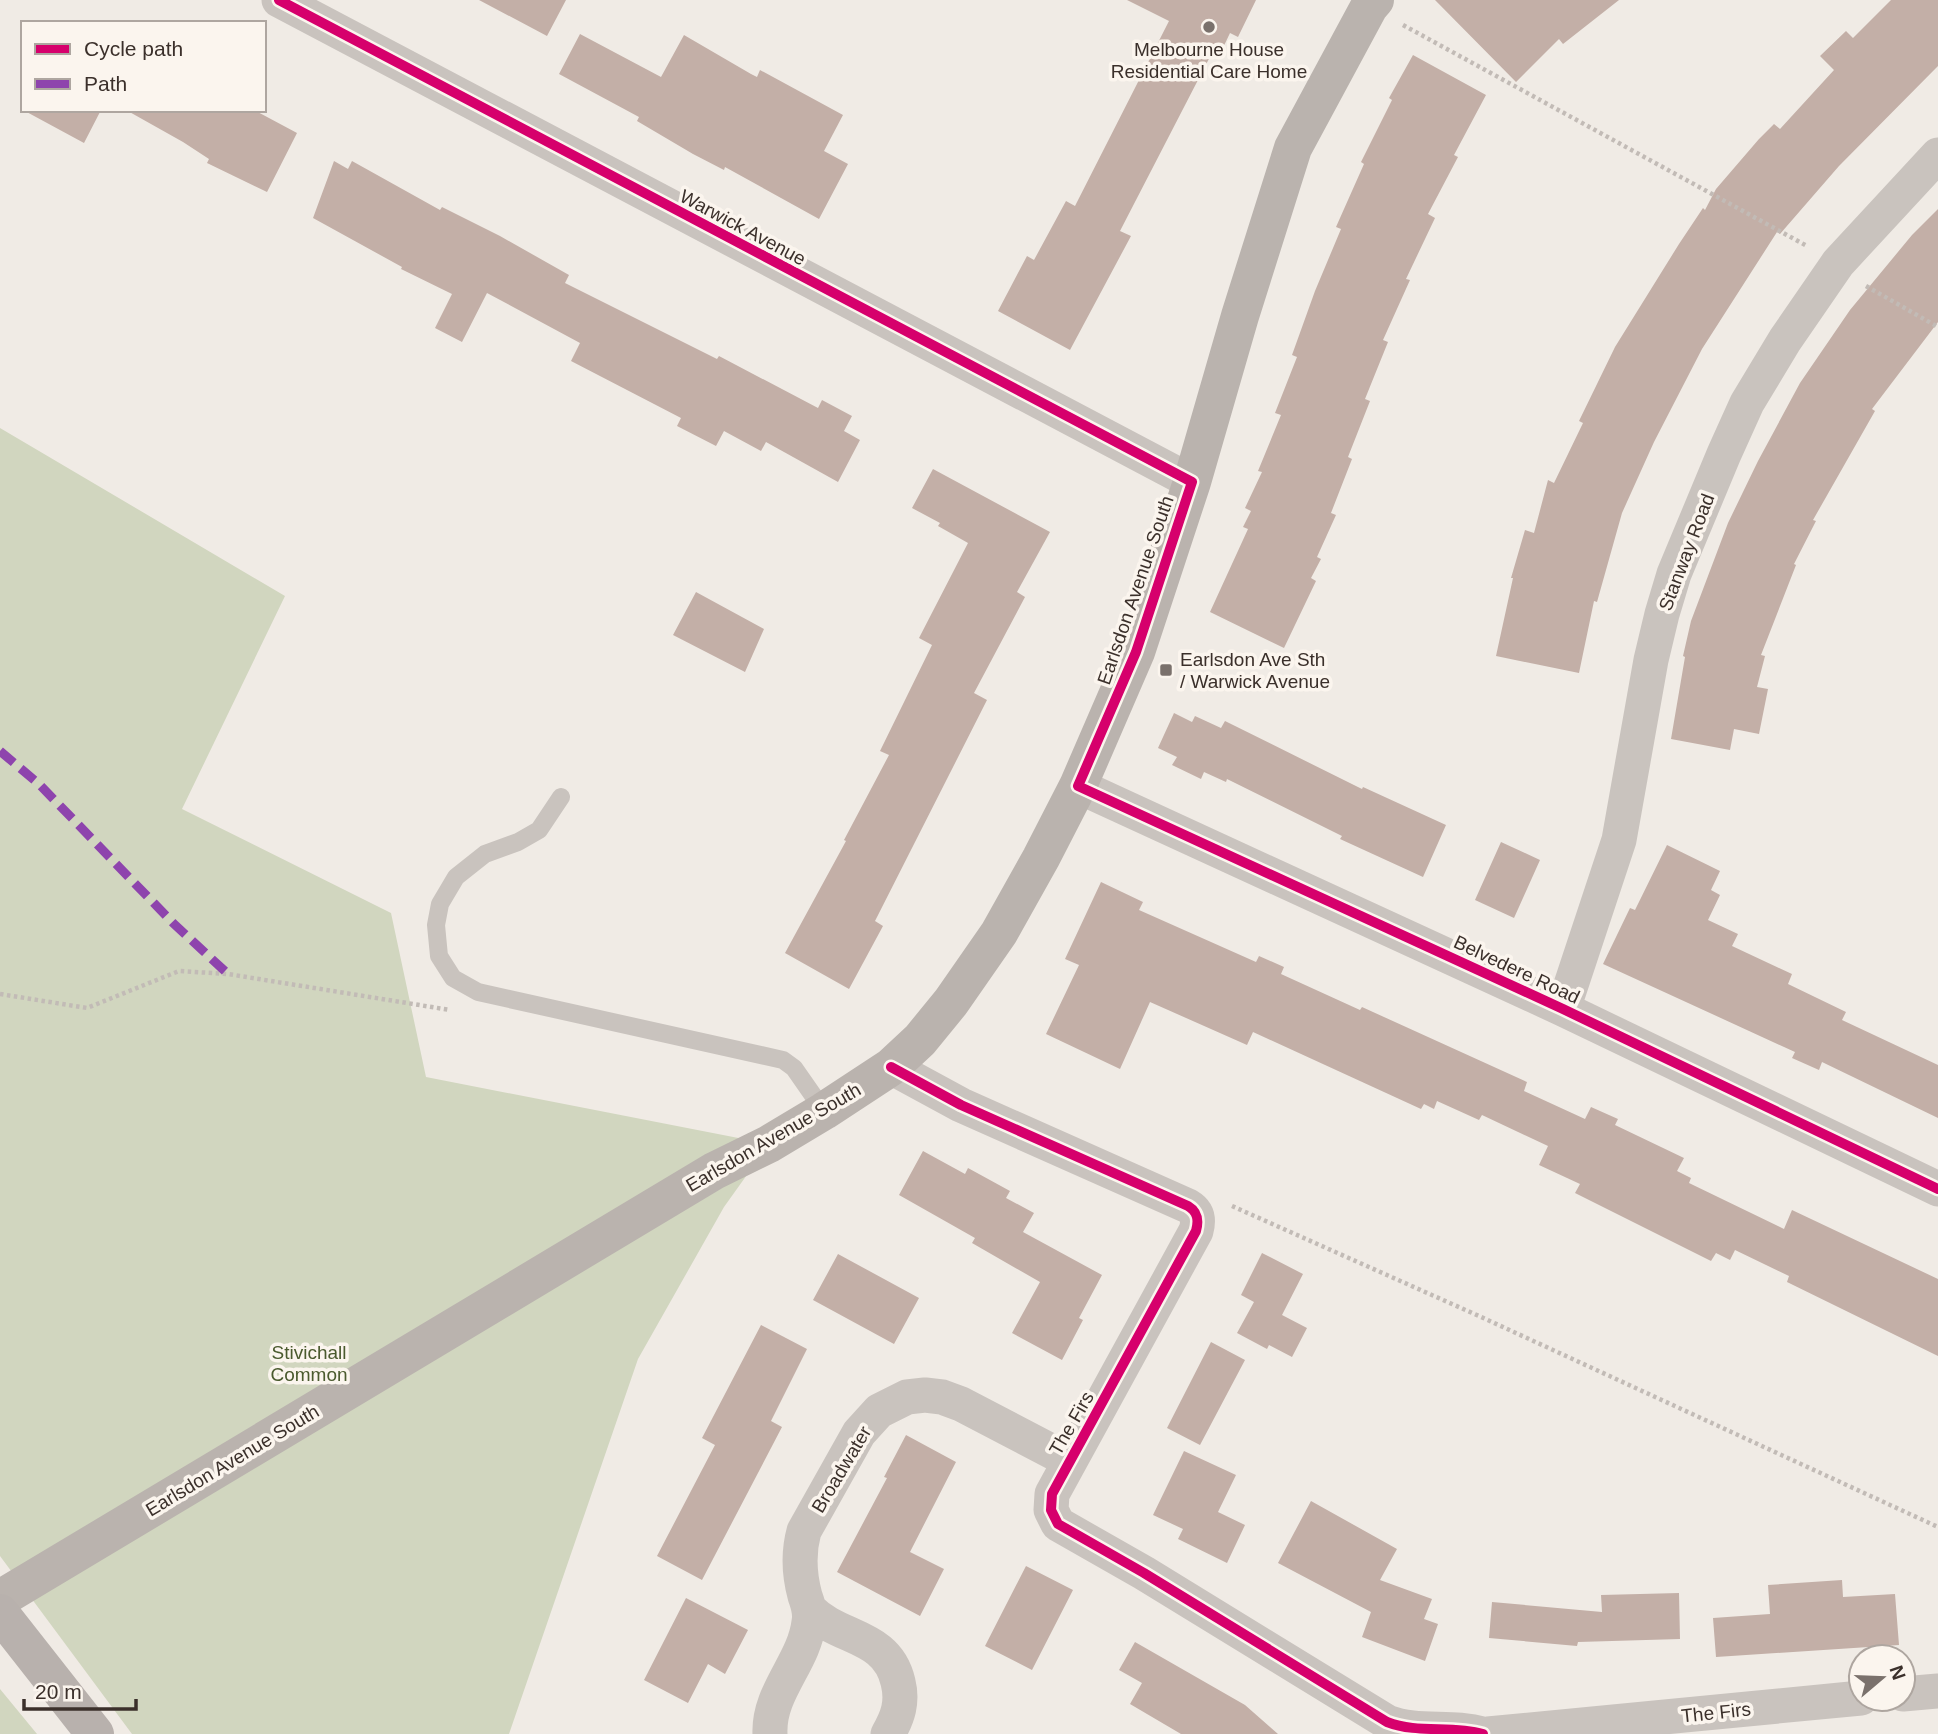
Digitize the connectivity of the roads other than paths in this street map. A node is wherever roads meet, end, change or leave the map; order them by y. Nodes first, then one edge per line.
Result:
1 (279, 0) edge
2 (1372, 3) edge
3 (1938, 155) edge
4 (1192, 482) junction
5 (1078, 786) junction
6 (561, 797) dead end
7 (1563, 1009) junction
8 (891, 1067) junction
9 (824, 1111) junction
10 (1938, 1189) edge
11 (1070, 1461) junction
12 (0, 1599) edge
13 (810, 1610) junction
14 (0, 1613) edge
15 (1938, 1690) edge
16 (1917, 1692) edge
17 (1847, 1699) edge
18 (95, 1734) edge
19 (770, 1734) edge
20 (888, 1734) edge
21 (1485, 1734) edge

1 - 4 street, Warwick Avenue
2 - 4 main road, Earlsdon Avenue South
3 - 7 street, Stanway Road
4 - 5 main road, Earlsdon Avenue South
5 - 7 street, Belvedere Road
5 - 8 main road, Earlsdon Avenue South
6 - 9 lane
7 - 10 street, Belvedere Road
8 - 9 main road, Earlsdon Avenue South
8 - 11 street, The Firs
9 - 12 main road, Earlsdon Avenue South
11 - 13 street, Broadwater
11 - 21 street, The Firs
13 - 19 street, Broadwater
13 - 20 street
14 - 18 main road
15 - 16 street
17 - 21 street, The Firs

